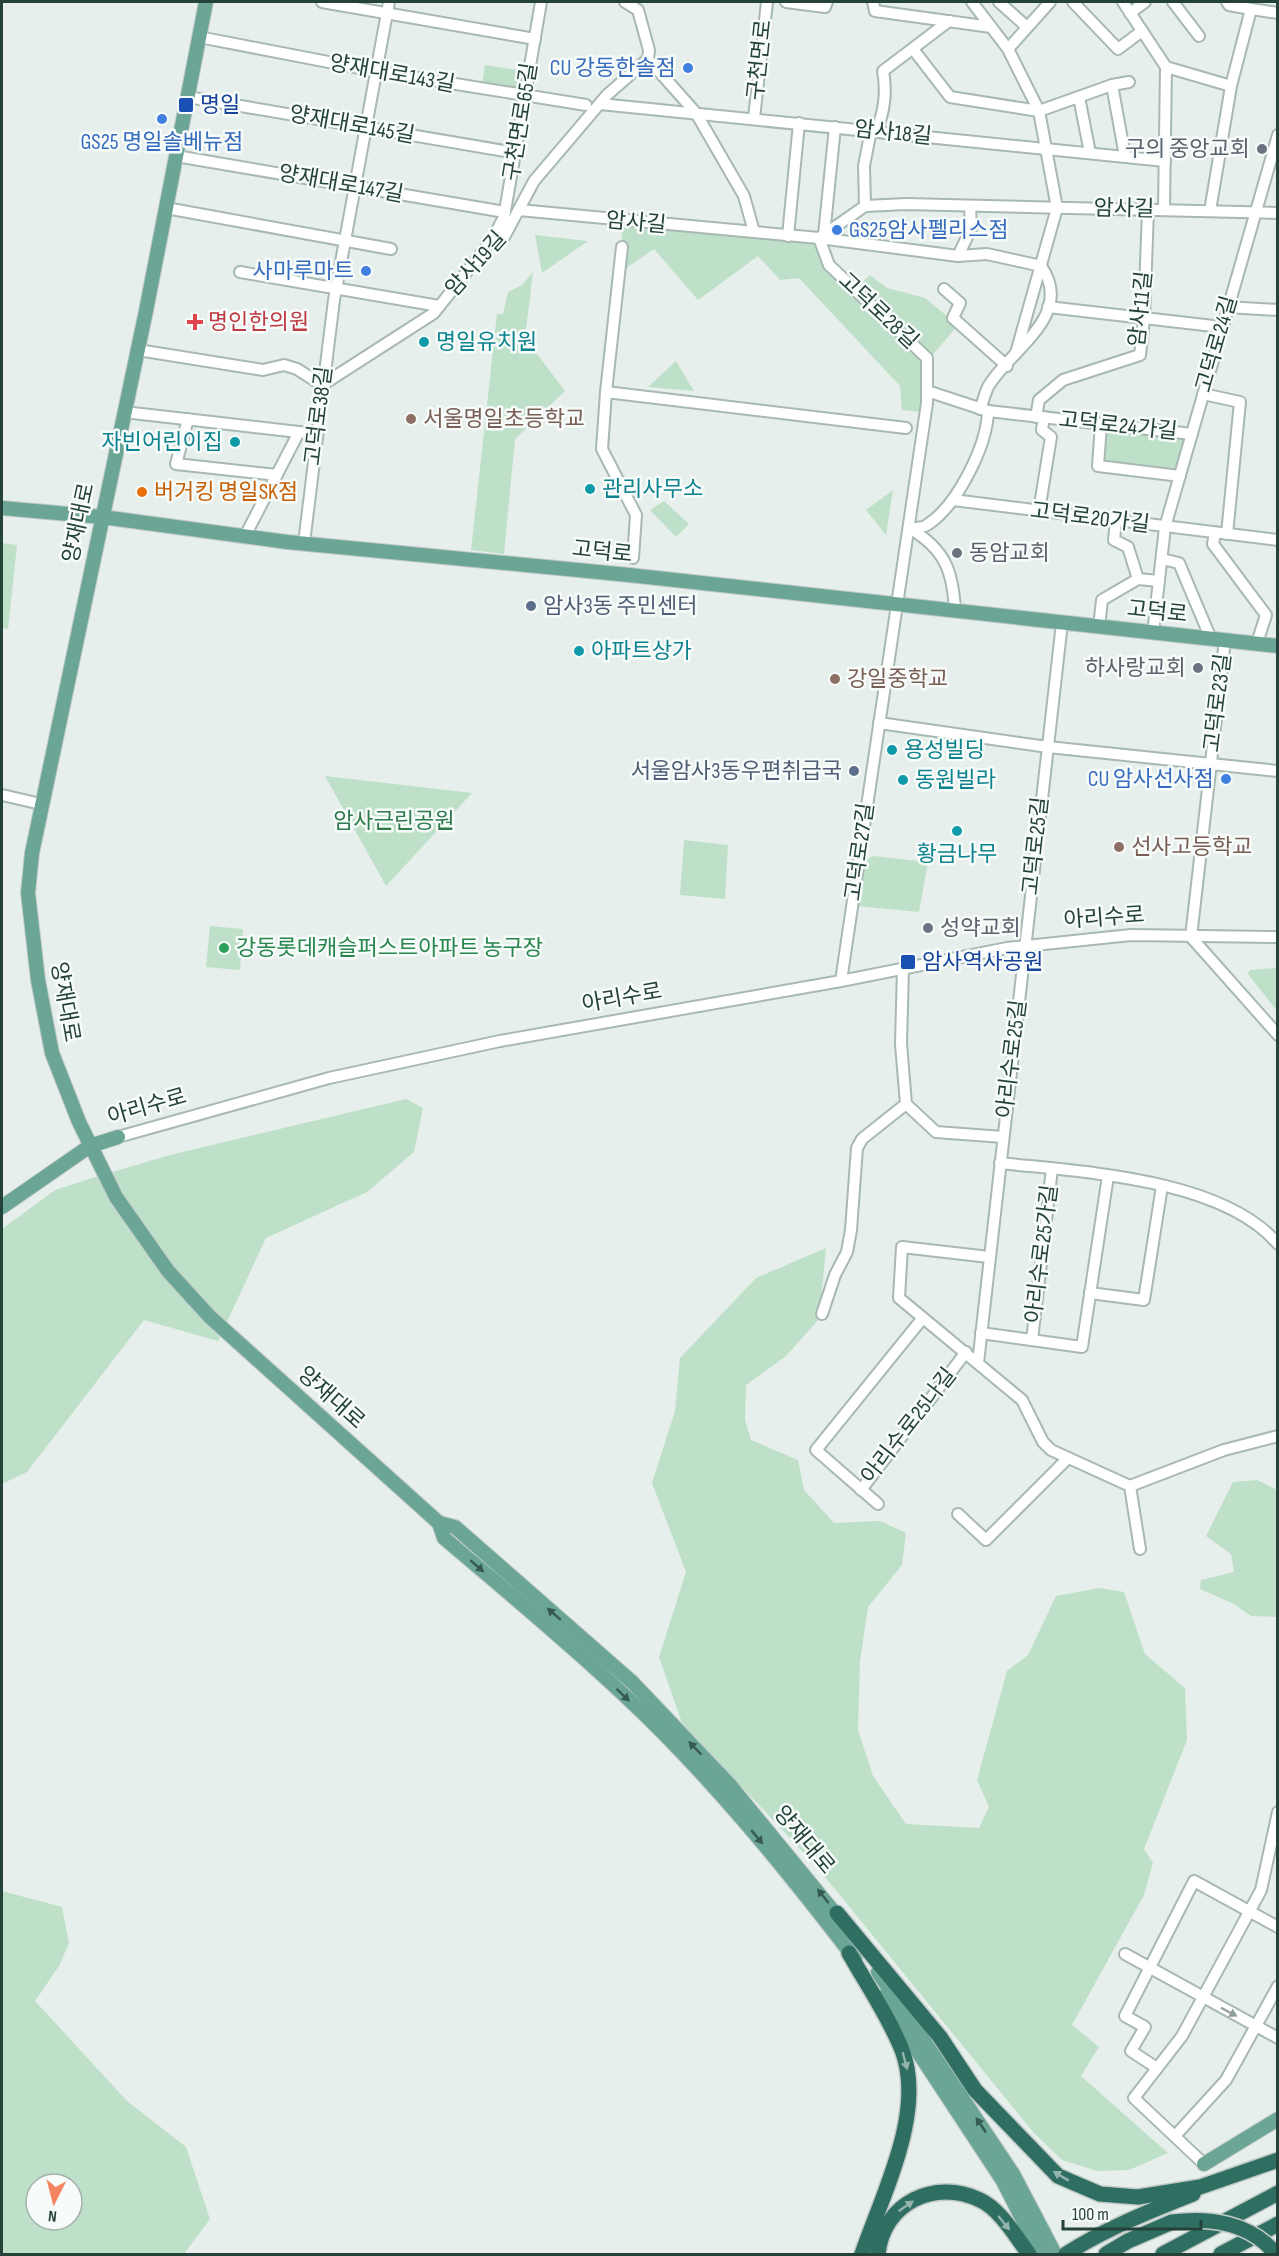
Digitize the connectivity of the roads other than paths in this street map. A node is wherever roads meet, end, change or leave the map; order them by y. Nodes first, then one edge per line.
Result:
1 (206, 2) edge
2 (322, 2) edge
3 (389, 2) edge
4 (541, 2) edge
5 (625, 2) edge
6 (766, 2) edge
7 (786, 2) edge
8 (827, 2) edge
9 (873, 2) edge
10 (972, 2) edge
11 (999, 2) edge
12 (1050, 2) edge
13 (1073, 2) edge
14 (1123, 2) edge
15 (1145, 2) edge
16 (1173, 2) edge
17 (1227, 2) edge
18 (1251, 9) junction
19 (1130, 13) junction
20 (387, 14) junction
21 (1278, 14) edge
22 (949, 21) junction
23 (991, 27) junction
24 (1027, 27) junction
25 (1143, 31) junction
26 (1199, 36) dead end
27 (199, 37) junction
28 (535, 39) junction
29 (913, 49) junction
30 (1008, 49) junction
31 (648, 58) junction
32 (1166, 67) junction
33 (375, 72) junction
34 (1129, 82) dead end
35 (1112, 85) junction
36 (1231, 86) junction
37 (525, 97) junction
38 (1079, 97) junction
39 (188, 98) junction
40 (600, 104) junction
41 (586, 105) dead end
42 (1039, 111) junction
43 (696, 113) junction
44 (754, 118) junction
45 (799, 123) junction
46 (365, 126) junction
47 (835, 127) junction
48 (873, 131) junction
49 (1278, 135) edge
50 (1047, 149) junction
51 (516, 153) junction
52 (1090, 153) junction
53 (176, 156) junction
54 (1125, 156) junction
55 (1165, 161) junction
56 (354, 186) junction
57 (865, 206) junction
58 (970, 206) junction
59 (166, 208) junction
60 (1057, 208) junction
61 (519, 210) junction
62 (1148, 210) junction
63 (1164, 210) junction
64 (1210, 211) junction
65 (505, 212) junction
66 (1254, 213) junction
67 (1278, 213) edge
68 (754, 232) junction
69 (788, 236) junction
70 (821, 237) junction
71 (492, 240) junction
72 (345, 241) junction
73 (622, 247) dead end
74 (391, 249) dead end
75 (958, 256) junction
76 (1041, 267) junction
77 (240, 272) dead end
78 (336, 288) junction
79 (944, 289) dead end
80 (439, 306) junction
81 (1048, 307) junction
82 (1227, 307) junction
83 (1278, 310) edge
84 (1144, 319) junction
85 (1222, 327) junction
86 (138, 350) junction
87 (1016, 356) junction
88 (1007, 366) junction
89 (322, 385) junction
90 (927, 391) junction
91 (606, 392) junction
92 (1203, 394) junction
93 (984, 410) junction
94 (124, 412) junction
95 (1040, 417) junction
96 (188, 419) junction
97 (1101, 424) junction
98 (906, 428) dead end
99 (299, 432) junction
100 (316, 434) junction
101 (1192, 434) junction
102 (277, 475) junction
103 (1180, 476) junction
104 (953, 500) junction
105 (2, 508) edge
106 (1039, 511) junction
107 (102, 517) junction
108 (1116, 521) junction
109 (1166, 527) junction
110 (909, 528) junction
111 (1215, 533) junction
112 (1227, 534) junction
113 (245, 536) junction
114 (1278, 540) edge
115 (304, 543) junction
116 (633, 558) dead end
117 (1162, 559) junction
118 (1138, 579) junction
119 (1159, 581) junction
120 (897, 605) junction
121 (955, 611) junction
122 (1062, 623) junction
123 (1099, 627) junction
124 (1153, 633) junction
125 (1218, 639) junction
126 (1257, 643) junction
127 (1278, 646) edge
128 (879, 723) junction
129 (1047, 747) junction
130 (1211, 765) junction
131 (1278, 771) edge
132 (2, 795) edge
133 (41, 804) junction
134 (1191, 937) junction
135 (1278, 937) edge
136 (1025, 946) junction
137 (903, 968) junction
138 (841, 981) junction
139 (1278, 1035) edge
140 (906, 1104) junction
141 (118, 1137) joint
142 (1003, 1137) junction
143 (90, 1146) junction
144 (1000, 1163) junction
145 (1052, 1169) junction
146 (1108, 1176) junction
147 (1162, 1186) junction
148 (2, 1207) edge
149 (1278, 1245) edge
150 (989, 1257) junction
151 (1090, 1293) junction
152 (822, 1314) dead end
153 (922, 1319) junction
154 (981, 1333) junction
155 (1032, 1340) junction
156 (966, 1352) junction
157 (978, 1363) junction
158 (1278, 1436) edge
159 (1068, 1458) junction
160 (1130, 1486) junction
161 (861, 1490) junction
162 (878, 1504) dead end
163 (958, 1514) dead end
164 (439, 1523) junction
165 (1140, 1549) dead end
166 (1278, 1812) edge
167 (1249, 1911) junction
168 (837, 1913) junction
169 (1278, 1927) edge
170 (849, 1953) junction
171 (1125, 1954) dead end
172 (1149, 1968) junction
173 (1278, 1986) edge
174 (1203, 1998) junction
175 (1256, 2026) junction
176 (1278, 2038) edge
177 (1157, 2068) junction
178 (1278, 2120) edge
179 (1175, 2136) junction
180 (1278, 2160) edge
181 (1204, 2164) joint
182 (1008, 2178) junction
183 (1229, 2179) junction
184 (1278, 2193) edge
185 (872, 2224) junction
186 (1278, 2224) edge
187 (862, 2254) edge
188 (870, 2254) edge
189 (878, 2254) edge
190 (1029, 2254) edge
191 (1040, 2254) edge
192 (1055, 2254) edge
193 (1066, 2254) edge
194 (1106, 2254) edge
195 (1163, 2254) edge
196 (1221, 2254) edge
197 (1276, 2254) edge

1 - 27 main road, 양재대로
2 - 20 street
3 - 20 street, 고덕로38길
4 - 28 street, 구천면로65길
5 - 31 street
6 - 44 street, 구천면로
7 - 8 street, 구천면로
9 - 22 street
10 - 23 street
11 - 24 street
12 - 24 street
13 - 25 street
14 - 19 street
15 - 19 street
16 - 26 street
17 - 18 street
18 - 21 street
18 - 36 street
19 - 25 street
20 - 28 street
20 - 33 street, 고덕로38길
22 - 23 street
22 - 29 street
23 - 30 street
24 - 30 street
25 - 32 street
27 - 33 street, 양재대로143길
27 - 39 main road, 양재대로
28 - 37 street, 구천면로65길
29 - 42 street
29 - 48 street
30 - 42 street
31 - 40 street, 암사19길
31 - 43 street
32 - 36 street
32 - 55 street
33 - 37 street, 양재대로143길
33 - 46 street, 고덕로38길
34 - 35 street
35 - 38 street
35 - 54 street
36 - 64 street
37 - 41 street, 양재대로143길
37 - 51 street, 구천면로65길
38 - 42 street
38 - 52 street
39 - 46 street, 양재대로145길
39 - 53 main road, 양재대로
40 - 43 street
40 - 61 street, 암사19길
42 - 50 street
43 - 44 street, 암사18길
43 - 68 street
44 - 45 street, 암사18길
45 - 47 street, 암사18길
45 - 69 street
46 - 51 street, 양재대로145길
46 - 56 street, 고덕로38길
47 - 48 street, 암사18길
47 - 70 street
48 - 50 street, 암사18길
48 - 57 street
49 - 66 street, 고덕로24길
50 - 52 street, 암사18길
50 - 60 street
51 - 65 street, 구천면로65길
52 - 54 street, 암사18길
53 - 56 street, 양재대로147길
53 - 59 main road, 양재대로
54 - 55 street, 암사18길
55 - 63 street
56 - 65 street, 양재대로147길
56 - 72 street, 고덕로38길
57 - 58 street, 암사길
57 - 70 street
58 - 60 street, 암사길
58 - 75 street
59 - 72 street
59 - 86 main road, 양재대로
60 - 62 street, 암사길
60 - 76 street
61 - 68 street, 암사길
61 - 71 street, 암사19길
62 - 63 street, 암사길
62 - 84 street, 암사11길
63 - 64 street, 암사길
64 - 66 street, 암사길
65 - 71 street, 구천면로65길
66 - 67 street, 암사길
66 - 82 street, 고덕로24길
68 - 69 street, 암사길
69 - 70 street, 암사길
70 - 75 street, 암사길
70 - 90 street, 고덕로28길
71 - 80 street, 암사19길
72 - 74 street
72 - 78 street, 고덕로38길
73 - 91 street
75 - 76 street, 암사길
76 - 81 street
76 - 87 street
77 - 78 street
78 - 80 street
78 - 89 street, 고덕로38길
79 - 88 street
80 - 89 street, 암사19길
81 - 84 street
81 - 87 street
82 - 83 street
82 - 85 street, 고덕로24길
84 - 85 street
84 - 95 street, 암사11길
85 - 92 street, 고덕로24길
86 - 89 street
86 - 94 main road, 양재대로
87 - 88 street
88 - 93 street
89 - 100 street, 고덕로38길
90 - 93 street, 고덕로24가길
90 - 110 street, 고덕로28길
91 - 98 street
91 - 116 street
92 - 101 street, 고덕로24길
92 - 112 street
93 - 95 street, 고덕로24가길
93 - 104 street
94 - 96 street
94 - 107 main road, 양재대로
95 - 97 street, 고덕로24가길
95 - 106 street, 고덕로24가길
96 - 99 street
96 - 102 street
97 - 101 street, 고덕로24가길
97 - 103 street
99 - 100 street
99 - 102 street
100 - 115 street, 고덕로38길
101 - 103 street, 고덕로24길
102 - 113 street
103 - 109 street, 고덕로24길
104 - 106 street, 고덕로20가길
104 - 110 street
105 - 107 main road, 고덕로
106 - 108 street, 고덕로20가길
107 - 113 main road, 고덕로
107 - 133 main road, 양재대로
108 - 109 street, 고덕로20가길
108 - 118 street
109 - 111 street, 고덕로20가길
109 - 117 street, 고덕로24길
110 - 120 street, 고덕로28길
110 - 121 street
111 - 112 street, 고덕로20가길
111 - 126 street
112 - 114 street, 고덕로20가길
113 - 115 main road, 고덕로
115 - 120 main road, 고덕로
117 - 119 street, 고덕로24길
117 - 125 street, 고덕로
118 - 119 street, 고덕로
118 - 123 street, 고덕로
119 - 124 street, 고덕로24길
120 - 121 main road, 고덕로
120 - 128 street, 고덕로27길
121 - 122 main road, 고덕로
122 - 123 main road, 고덕로
122 - 129 street, 고덕로25길
123 - 124 main road, 고덕로
124 - 125 main road, 고덕로
125 - 126 main road, 고덕로
125 - 130 street, 고덕로23길
126 - 127 main road, 고덕로
128 - 129 street
128 - 138 street, 고덕로27길
129 - 130 street
129 - 136 street, 고덕로25길
130 - 131 street, 고덕로23길
130 - 134 street, 고덕로23길
132 - 133 street
133 - 143 main road, 양재대로
134 - 135 street, 아리수로
134 - 136 street, 아리수로
134 - 139 street
136 - 137 street, 아리수로
136 - 142 street, 아리수로25길
137 - 138 street, 아리수로
137 - 140 street
138 - 141 street, 아리수로
140 - 142 street, 아리수로25길
140 - 152 street
141 - 143 main road, 아리수로
142 - 144 street, 아리수로25길
143 - 148 main road, 아리수로
143 - 164 main road, 양재대로
144 - 145 street, 아리수로25가길
144 - 150 street, 아리수로25길
145 - 146 street, 아리수로25가길
145 - 155 street, 아리수로25가길
146 - 147 street, 아리수로25가길
146 - 151 street
147 - 149 street, 아리수로25가길
147 - 151 street
150 - 153 street
150 - 154 street, 아리수로25길
151 - 155 street
153 - 156 street
153 - 161 street, 아리수로25나길
154 - 155 street
154 - 157 street, 아리수로25길
156 - 157 street
156 - 161 street, 아리수로25나길
157 - 159 street
158 - 160 street
159 - 160 street
159 - 163 street
160 - 165 street
161 - 162 street
168 -> 164 main road, 양재대로
164 -> 170 main road, 양재대로
166 - 167 street
167 - 169 street
167 - 172 street
167 - 174 street
182 -> 168 main road, 양재대로
183 -> 168 highway
170 - 182 main road, 양재대로
170 -> 185 highway
171 - 172 street
172 - 174 street
172 - 177 street
173 - 175 street
174 -> 175 street
174 - 177 street
175 - 176 street
175 - 179 street
177 - 179 street
178 - 181 main road
179 - 181 street
180 - 183 highway
182 - 191 main road, 양재대로
182 - 192 main road, 양재대로
183 - 193 highway
184 - 195 highway
185 - 187 highway
185 - 188 highway
186 - 196 highway
189 -> 190 highway
194 - 197 highway, bridge

